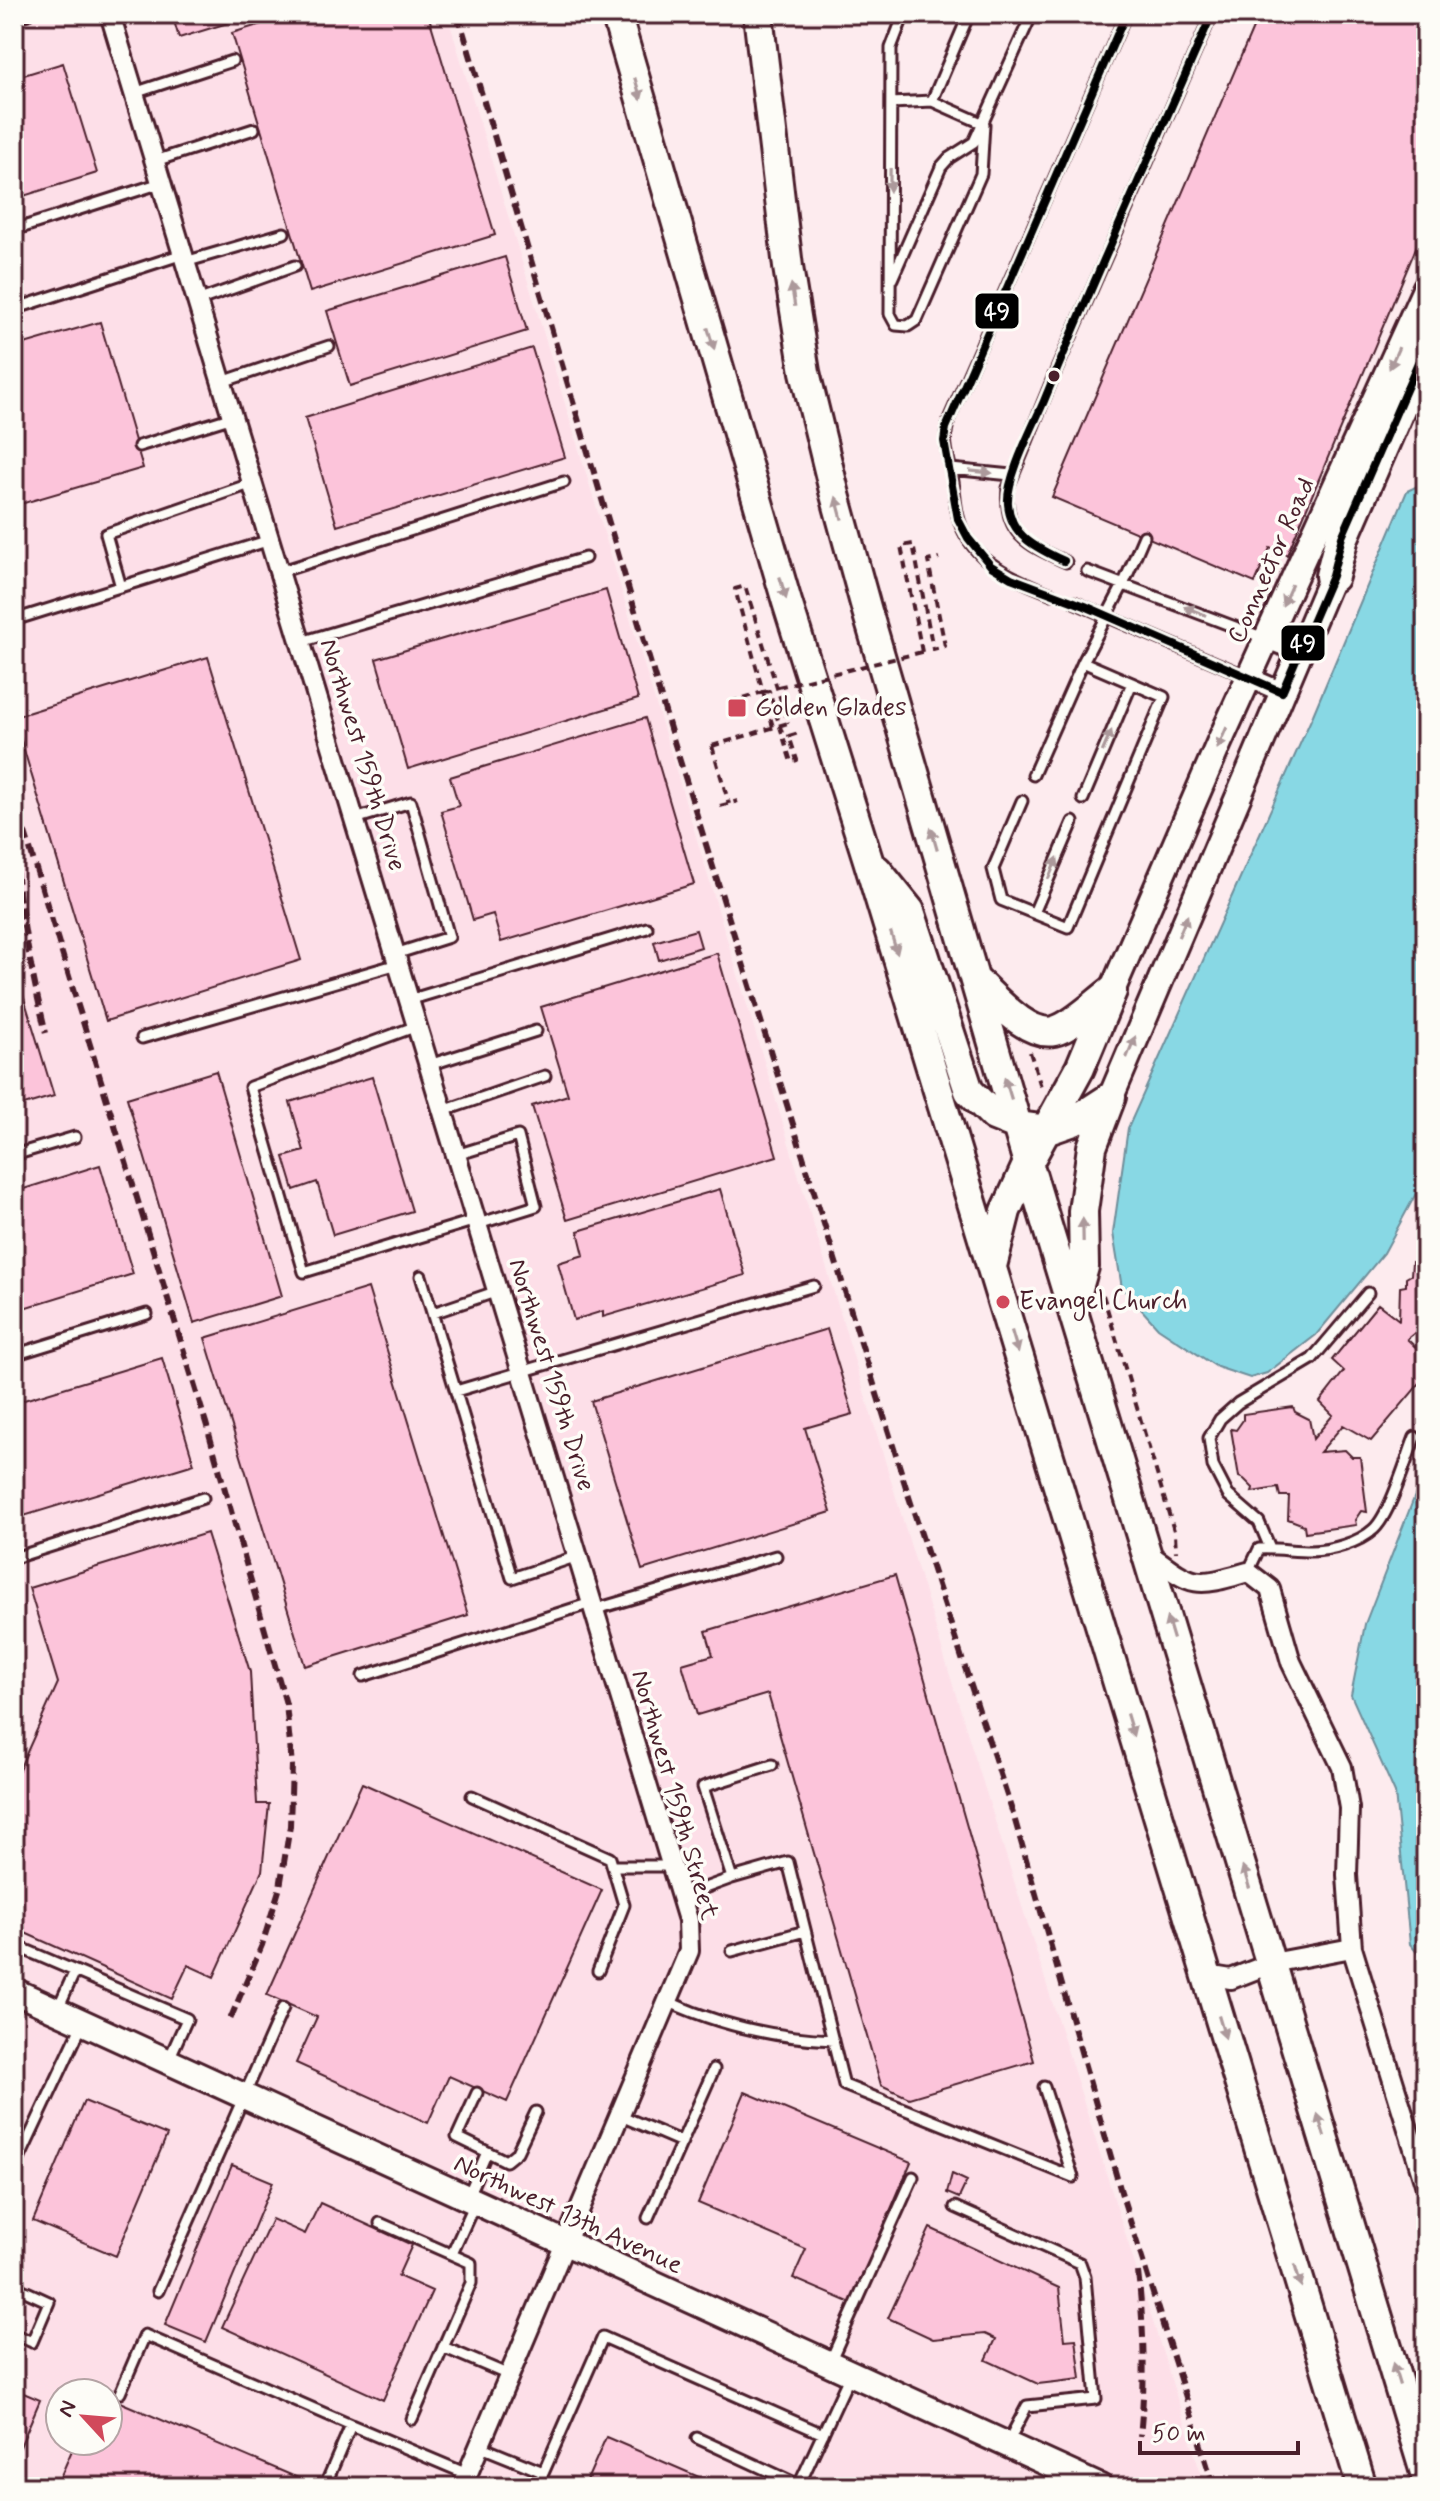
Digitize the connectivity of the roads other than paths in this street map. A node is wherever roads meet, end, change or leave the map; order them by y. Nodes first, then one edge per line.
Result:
1 (28, 14) edge
2 (110, 14) edge
3 (616, 14) edge
4 (758, 14) edge
5 (904, 14) edge
6 (969, 14) edge
7 (1032, 14) edge
8 (1126, 14) edge
9 (1212, 14) edge
10 (14, 18) edge
11 (232, 61) dead end
12 (134, 93) junction
13 (932, 101) junction
14 (891, 103) junction
15 (984, 124) junction
16 (254, 129) dead end
17 (155, 161) junction
18 (161, 183) junction
19 (14, 230) edge
20 (284, 233) dead end
21 (184, 258) junction
22 (295, 266) dead end
23 (891, 282) junction
24 (1426, 287) edge
25 (197, 301) junction
26 (14, 309) edge
27 (1426, 344) edge
28 (329, 346) dead end
29 (222, 382) junction
30 (1426, 383) edge
31 (233, 417) junction
32 (139, 446) dead end
33 (951, 469) junction
34 (1011, 475) junction
35 (564, 482) dead end
36 (253, 483) junction
37 (1144, 536) dead end
38 (270, 540) junction
39 (585, 558) dead end
40 (1066, 562) dead end
41 (1087, 571) dead end
42 (279, 572) junction
43 (1332, 576) junction
44 (1123, 585) junction
45 (121, 587) junction
46 (1052, 594) dead end
47 (1074, 602) dead end
48 (1107, 616) junction
49 (14, 620) edge
50 (1267, 639) junction
51 (301, 642) junction
52 (1299, 652) junction
53 (1083, 662) junction
54 (1250, 678) junction
55 (1132, 683) junction
56 (1282, 692) junction
57 (1033, 775) dead end
58 (1083, 799) dead end
59 (1022, 801) dead end
60 (355, 819) junction
61 (1073, 822) dead end
62 (868, 860) junction
63 (1034, 913) junction
64 (647, 928) dead end
65 (397, 959) junction
66 (976, 981) junction
67 (1112, 991) junction
68 (409, 1000) junction
69 (417, 1026) junction
70 (536, 1031) dead end
71 (142, 1038) dead end
72 (429, 1065) junction
73 (545, 1076) dead end
74 (1111, 1097) junction
75 (443, 1111) junction
76 (1019, 1126) junction
77 (1048, 1130) junction
78 (75, 1137) dead end
79 (14, 1155) edge
80 (456, 1155) junction
81 (1028, 1163) junction
82 (477, 1222) junction
83 (992, 1267) junction
84 (421, 1276) dead end
85 (814, 1286) dead end
86 (498, 1291) junction
87 (1368, 1293) dead end
88 (1073, 1306) junction
89 (433, 1313) junction
90 (147, 1314) dead end
91 (14, 1355) edge
92 (522, 1371) junction
93 (456, 1391) junction
94 (1415, 1437) dead end
95 (203, 1498) dead end
96 (564, 1511) joint
97 (1270, 1548) junction
98 (1148, 1553) junction
99 (578, 1556) junction
100 (776, 1556) dead end
101 (14, 1558) edge
102 (1253, 1576) junction
103 (592, 1606) junction
104 (363, 1676) dead end
105 (772, 1765) dead end
106 (472, 1796) dead end
107 (613, 1866) junction
108 (671, 1866) junction
109 (732, 1878) junction
110 (680, 1897) junction
111 (805, 1931) junction
112 (14, 1945) edge
113 (1352, 1948) junction
114 (732, 1951) dead end
115 (1272, 1963) junction
116 (75, 1971) junction
117 (598, 1971) dead end
118 (1206, 1975) junction
119 (14, 1991) edge
120 (667, 2001) junction
121 (283, 2008) dead end
122 (57, 2011) junction
123 (83, 2023) junction
124 (833, 2040) junction
125 (167, 2062) junction
126 (714, 2069) dead end
127 (1044, 2087) dead end
128 (477, 2093) dead end
129 (244, 2097) junction
130 (536, 2112) dead end
131 (619, 2115) junction
132 (682, 2142) junction
133 (487, 2152) junction
134 (14, 2170) edge
135 (913, 2177) dead end
136 (1426, 2187) edge
137 (471, 2201) junction
138 (955, 2207) dead end
139 (648, 2218) dead end
140 (380, 2223) dead end
141 (565, 2244) junction
142 (452, 2254) junction
143 (14, 2286) edge
144 (158, 2291) dead end
145 (14, 2334) edge
146 (443, 2347) junction
147 (840, 2370) junction
148 (509, 2375) junction
149 (124, 2384) edge
150 (412, 2419) dead end
151 (351, 2425) junction
152 (823, 2434) junction
153 (697, 2438) dead end
154 (1006, 2445) junction
155 (479, 2446) junction
156 (543, 2472) junction
157 (1426, 2476) edge
158 (327, 2481) dead end
159 (465, 2481) edge
160 (1093, 2486) edge
161 (537, 2487) edge
162 (1362, 2487) edge

1 - 10 lane
2 - 12 street, Northwest 159th Drive
3 -> 62 main road
66 -> 4 main road
5 - 14 lane
6 - 13 lane
7 - 15 lane
8 - 33 lane
9 - 34 lane
11 - 12 lane
12 - 17 street, Northwest 159th Drive
13 - 14 lane
13 - 15 lane
14 -> 23 lane
15 - 23 lane
15 - 23 lane
16 - 17 lane
17 - 18 street, Northwest 159th Drive
18 - 19 lane
18 - 21 street, Northwest 159th Drive
20 - 21 lane
21 - 25 street, Northwest 159th Drive
21 - 26 lane
22 - 25 lane
24 -> 50 main road, Connector Road
25 - 29 street, Northwest 159th Drive
27 - 43 highway
28 - 29 lane
29 - 31 street, Northwest 159th Drive
30 - 43 main road
31 - 32 lane
31 - 36 street, Northwest 159th Drive
33 -> 34 lane
33 - 46 lane
34 - 40 lane
35 - 42 lane
36 - 38 street, Northwest 159th Drive
36 - 45 lane
37 - 44 lane
38 - 42 street, Northwest 159th Drive
38 - 45 lane
39 - 51 lane
41 - 44 lane
42 - 51 street, Northwest 159th Drive
43 - 52 main road
44 - 48 lane
50 -> 44 lane
45 - 49 lane
47 - 48 lane
48 - 53 lane
48 - 54 lane
50 - 52 street
50 - 54 main road, Connector Road
51 - 60 street, Northwest 159th Drive
52 - 56 main road
53 - 55 lane
53 - 57 lane
54 - 56 street
54 -> 67 main road, Connector Road
58 -> 55 lane
55 - 63 lane
74 -> 56 main road
59 - 63 lane
60 - 65 street, Northwest 159th Drive
60 - 65 lane
63 -> 61 lane
62 - 76 main road
62 -> 83 main road
64 - 68 lane
65 - 68 street, Northwest 159th Drive
65 - 71 lane
66 - 67 main road
76 -> 66 main road
67 - 77 main road
68 - 69 street, Northwest 159th Drive
69 - 72 street, Northwest 159th Drive
69 - 82 lane
70 - 72 lane
72 - 75 street, Northwest 159th Drive
73 - 75 lane
74 - 77 main road
88 -> 74 main road
75 - 80 street, Northwest 159th Drive
76 - 77 main road
76 - 81 main road
77 - 81 main road
78 - 79 lane
80 - 82 street, Northwest 159th Drive
80 - 82 lane
81 - 83 main road
81 - 88 main road
82 - 86 street, Northwest 159th Drive
83 -> 118 main road
84 - 89 lane
85 - 92 lane
86 - 89 lane
86 - 92 street, Northwest 159th Drive
87 - 97 lane
88 - 98 main road
89 - 93 lane
90 - 91 lane
92 - 93 lane
92 - 96 street, Northwest 159th Drive
93 - 99 lane
94 - 97 lane
95 - 101 lane
96 - 99 street, Northwest 159th Street
97 - 102 lane
98 - 102 street
115 -> 98 main road
99 - 103 street, Northwest 159th Street
100 - 103 lane
102 - 113 street
103 - 104 lane
103 - 108 street, Northwest 159th Street
105 - 109 lane
106 - 107 lane
107 - 108 lane
107 - 117 lane
108 - 110 street, Northwest 159th Street
109 - 110 lane
109 - 111 lane
110 - 120 street, Northwest 159th Street
111 - 114 lane
111 - 124 lane
112 - 116 lane
113 - 115 street
113 - 136 street
115 - 118 street
157 -> 115 main road
116 - 122 lane
116 - 125 lane
118 -> 162 main road
119 - 122 main road, Northwest 13th Avenue
120 - 124 lane
120 - 131 street, Northwest 159th Street
121 - 129 lane
122 - 123 main road, Northwest 13th Avenue
123 - 125 main road, Northwest 13th Avenue
123 - 134 lane
124 - 127 lane
125 - 129 main road, Northwest 13th Avenue
126 - 132 lane
128 - 133 lane
129 - 137 main road, Northwest 13th Avenue
129 - 144 lane
130 - 133 lane
131 - 132 lane
131 - 141 street, Northwest 159th Street
132 - 139 lane
133 - 137 lane
135 - 147 lane
137 - 141 main road, Northwest 13th Avenue
137 - 142 lane
138 - 154 lane
140 - 142 lane
141 - 147 main road, Northwest 13th Avenue
141 - 148 street, Northwest 159th Street
142 - 146 lane
143 - 145 lane
146 - 148 lane
146 - 150 lane
147 - 152 lane
147 - 154 main road, Northwest 13th Avenue
148 - 155 street, Northwest 159th Street
149 - 151 lane
151 - 158 lane
151 - 159 lane
152 - 153 lane
152 - 156 lane
154 - 160 main road, Northwest 13th Avenue
155 - 156 lane
155 - 159 street, Northwest 159th Street
156 - 161 lane

